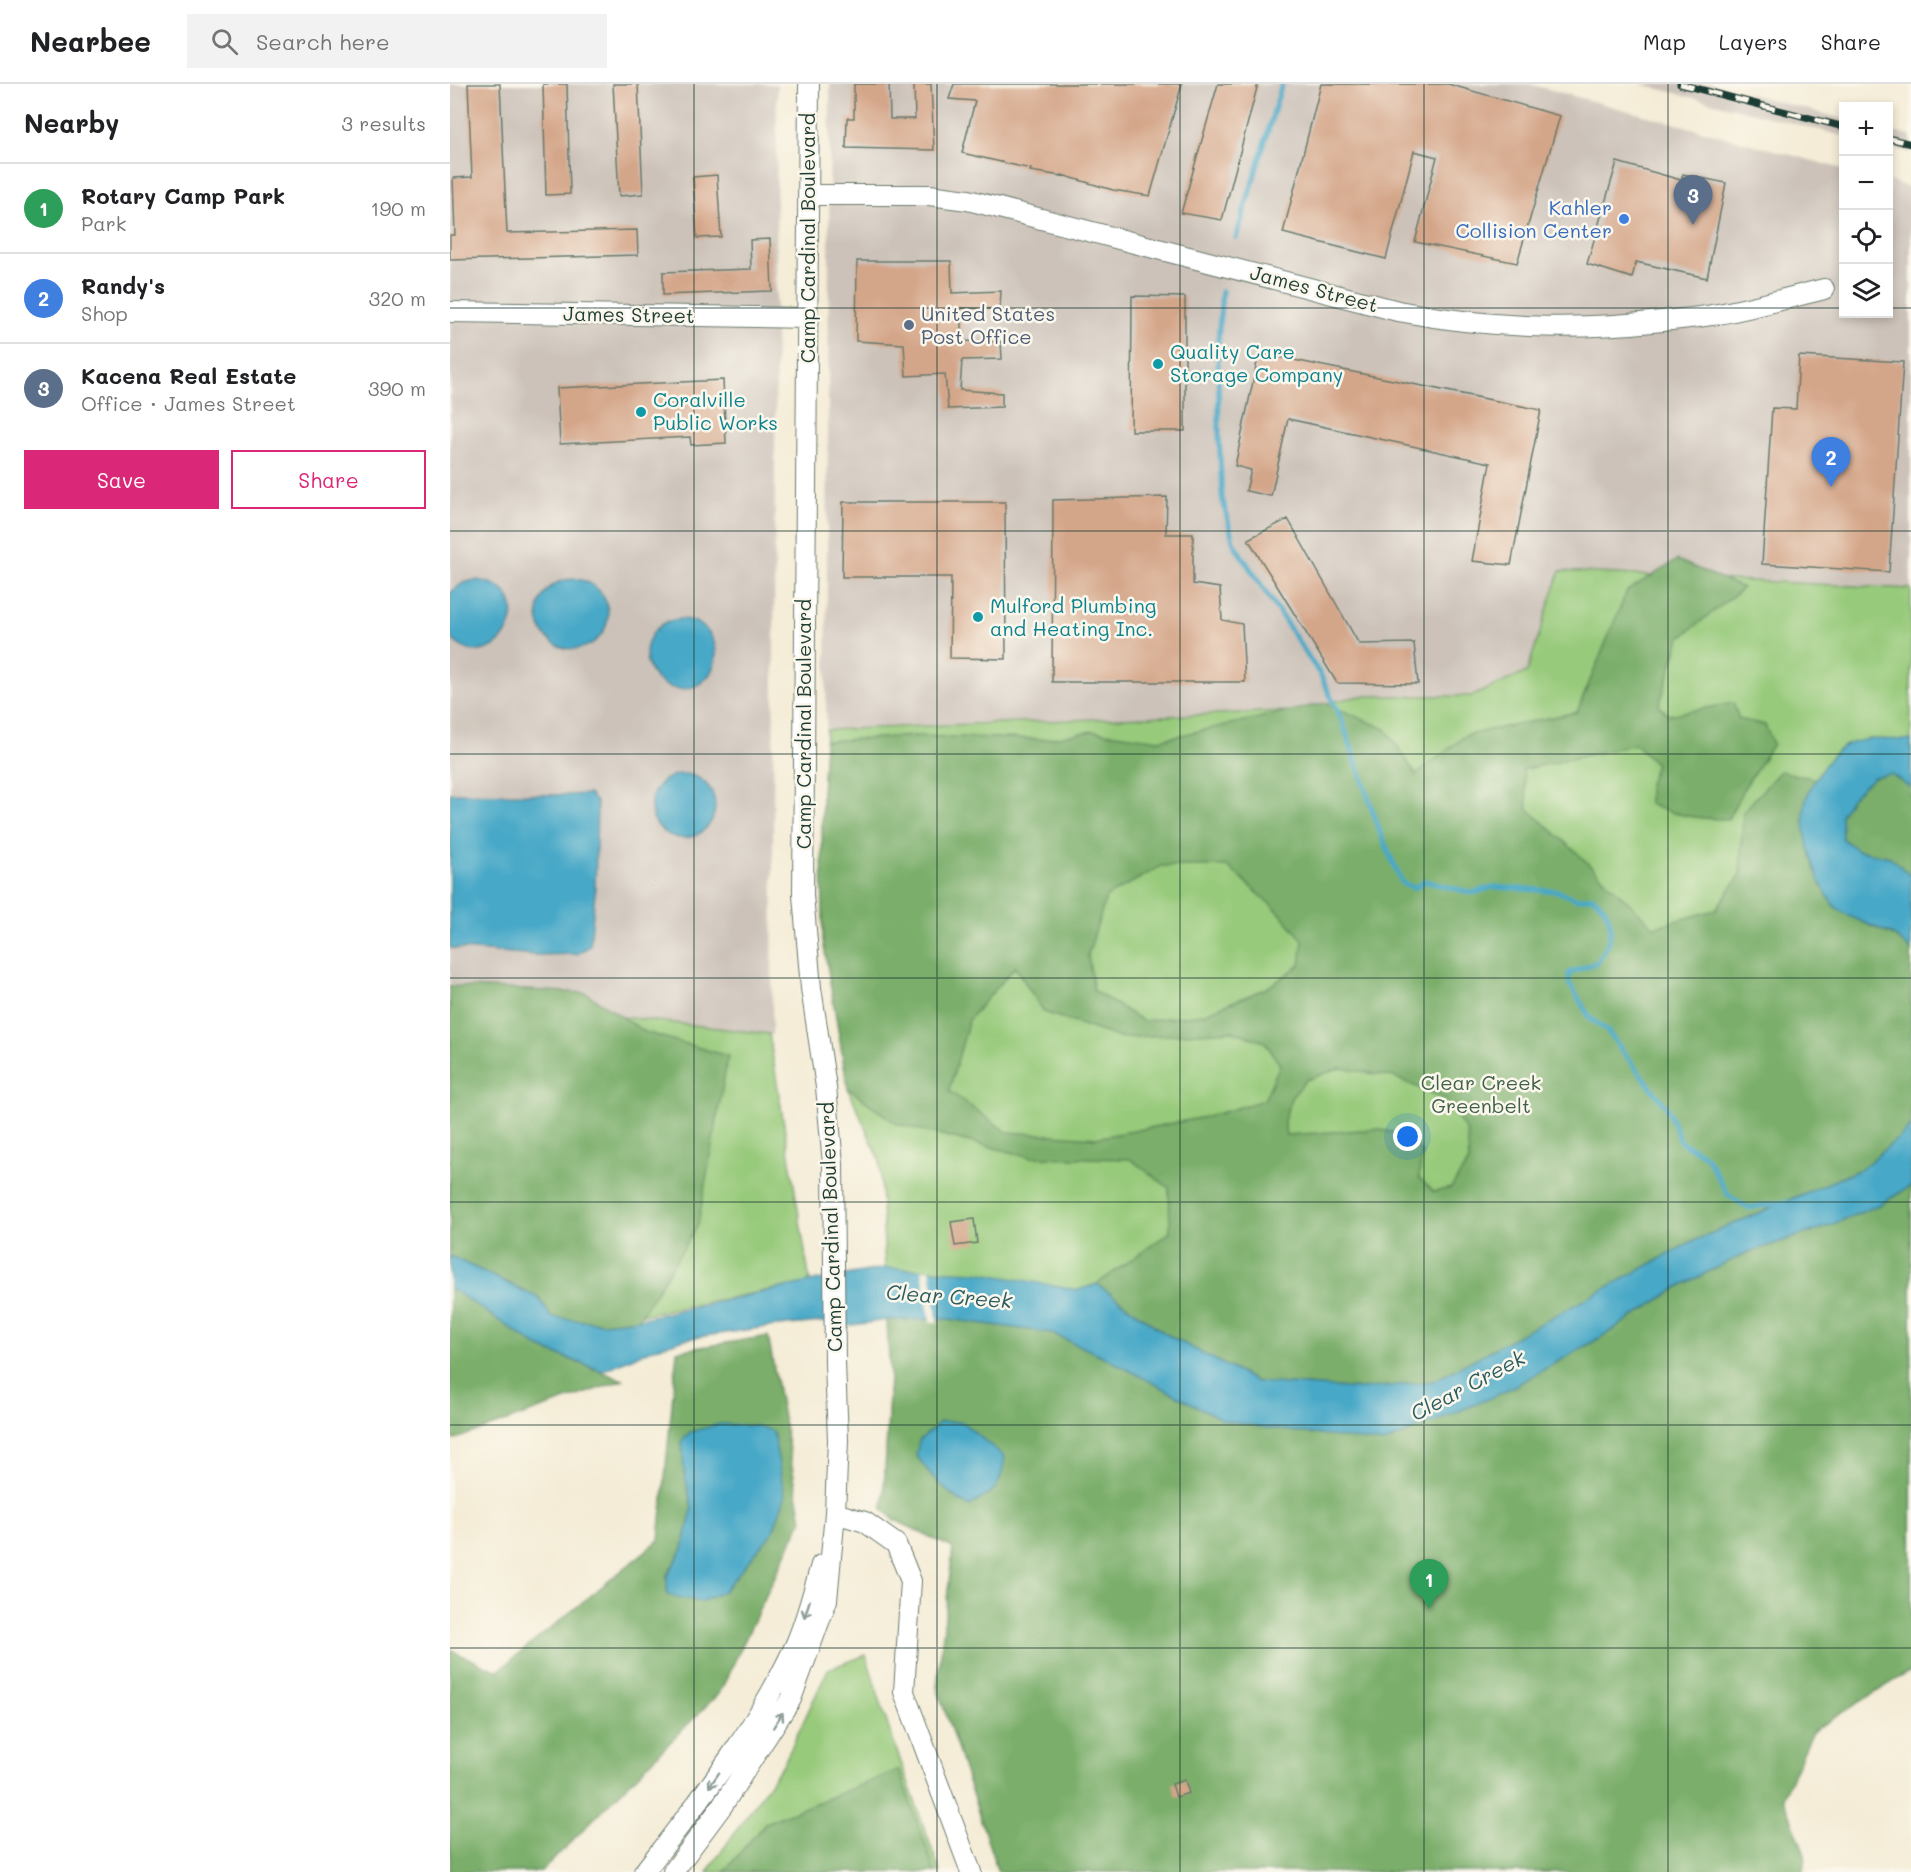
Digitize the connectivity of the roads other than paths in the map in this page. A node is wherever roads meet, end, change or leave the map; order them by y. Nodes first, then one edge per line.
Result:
1 (809, 84) edge
2 (809, 195) junction
3 (1824, 289) dead end
4 (450, 312) edge
5 (809, 318) junction
6 (835, 1513) junction
7 (644, 1872) edge
8 (673, 1872) edge
9 (971, 1872) edge

1 - 2 street, Camp Cardinal Boulevard
2 - 3 street, James Street
2 - 5 street, Camp Cardinal Boulevard
4 - 5 street, James Street
5 - 6 street, Camp Cardinal Boulevard
6 -> 7 street
8 -> 6 street
6 - 9 street

